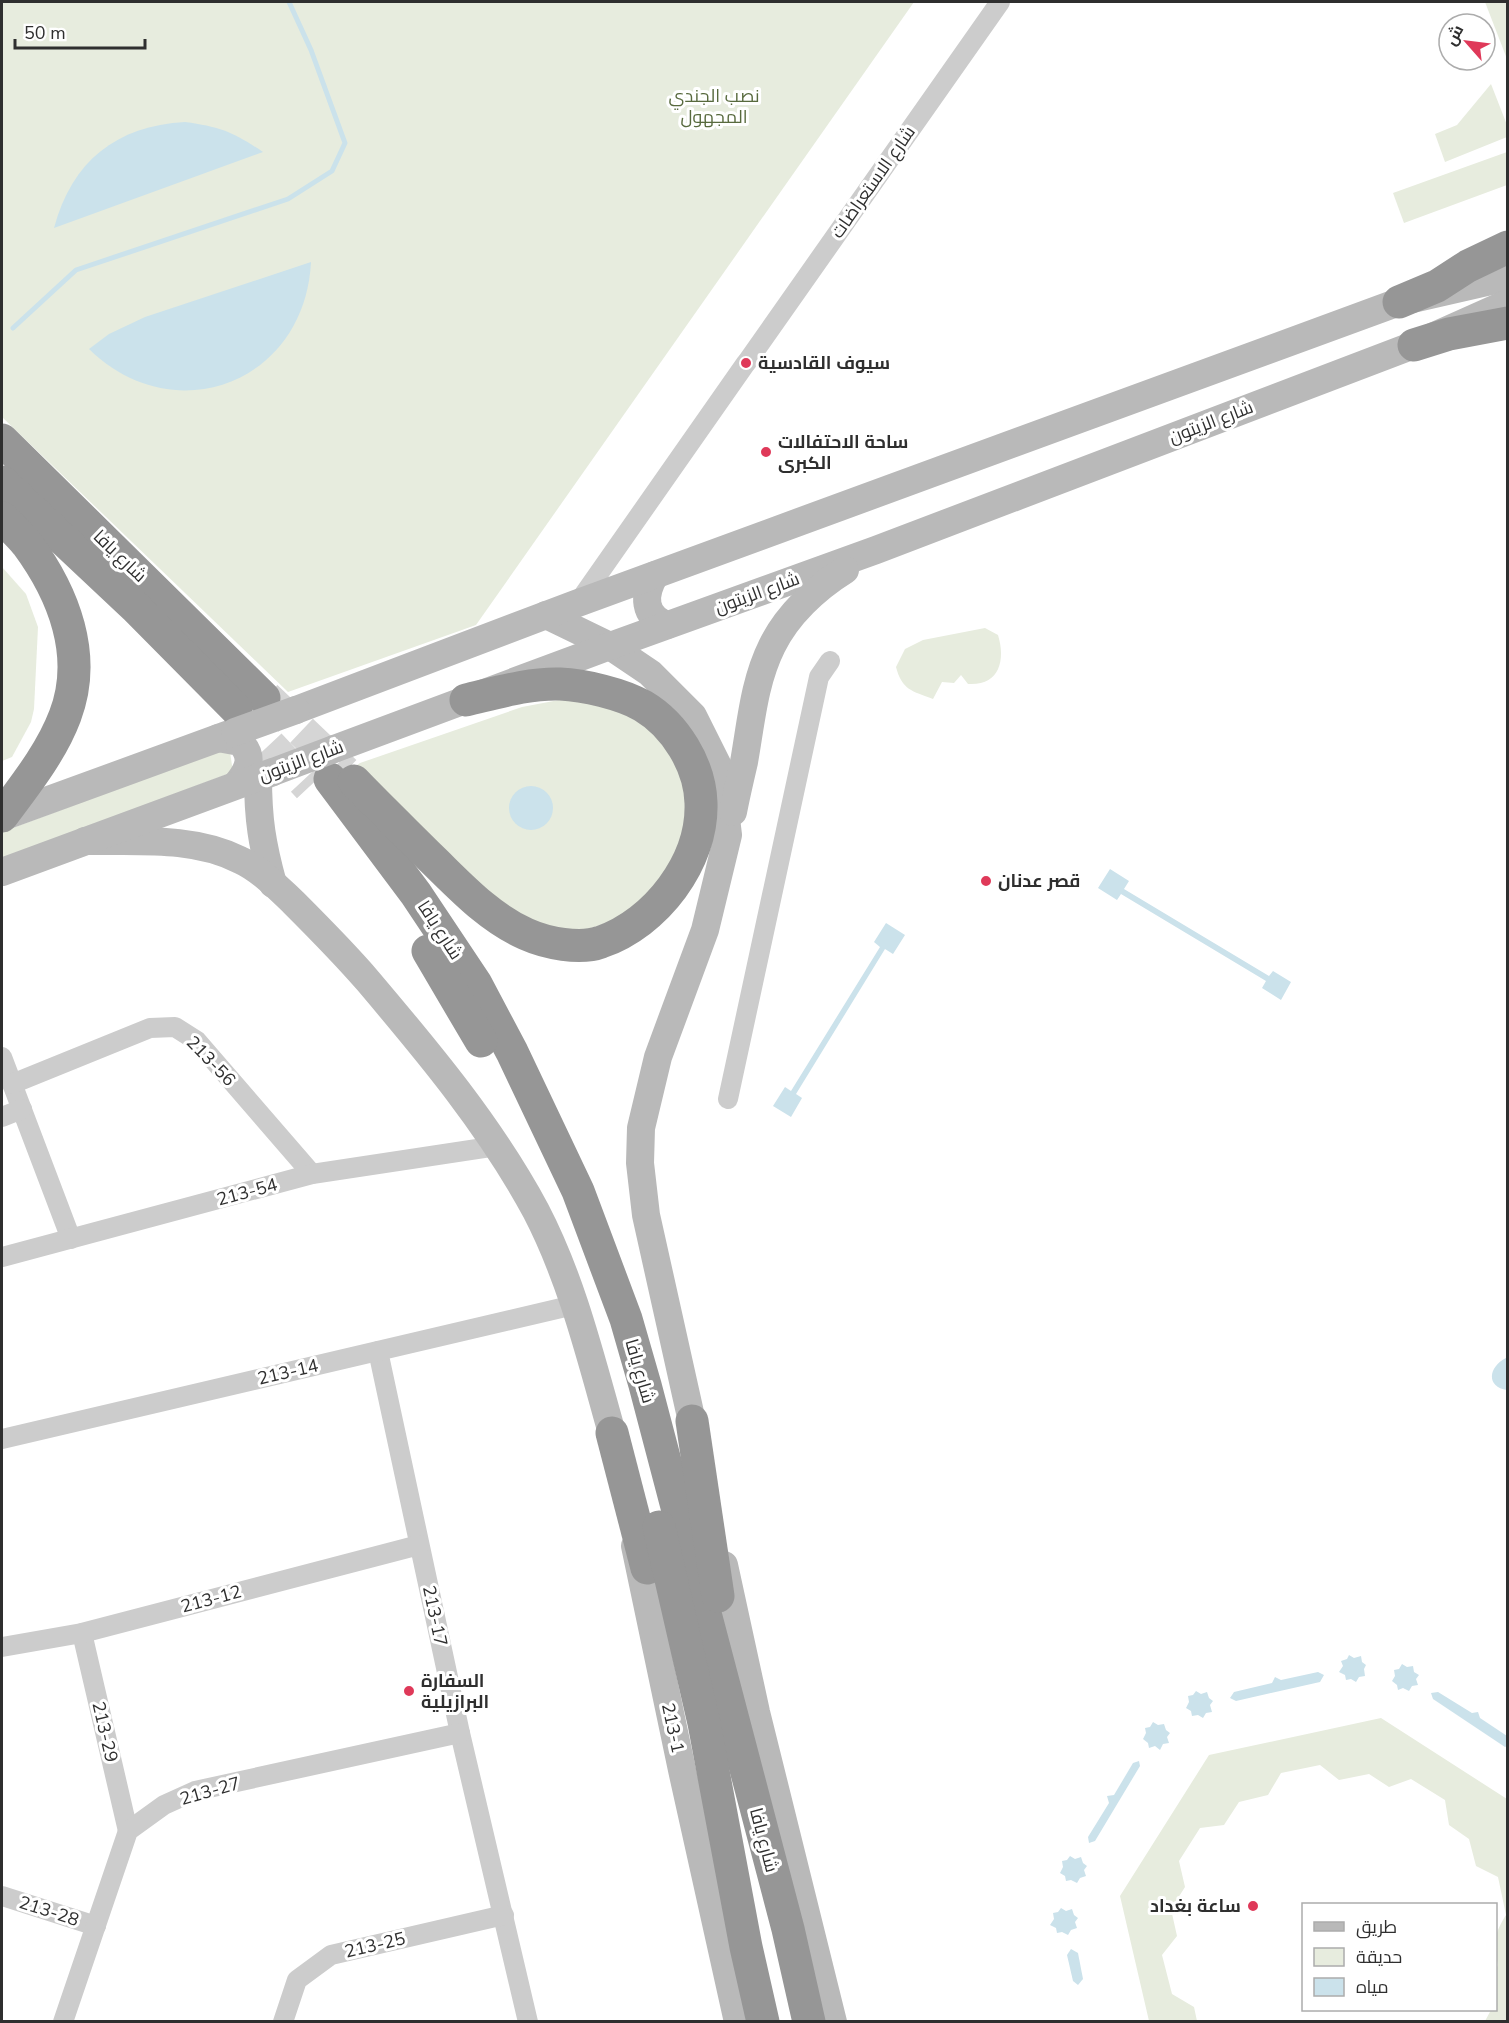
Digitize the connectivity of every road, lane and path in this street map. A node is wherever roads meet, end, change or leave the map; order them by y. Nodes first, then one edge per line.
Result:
1 (1000, 2) edge
2 (1508, 247) edge
3 (1508, 277) edge
4 (1431, 294) junction
5 (1400, 302) junction
6 (1508, 303) edge
7 (1508, 323) edge
8 (1449, 330) junction
9 (1414, 345) junction
10 (2, 440) edge
11 (2, 482) edge
12 (2, 518) edge
13 (876, 550) junction
14 (655, 575) junction
15 (578, 603) junction
16 (546, 615) junction
17 (668, 625) junction
18 (610, 646) junction
19 (830, 661) dead end
20 (466, 700) junction
21 (246, 710) junction
22 (330, 772) junction
23 (256, 778) junction
24 (2, 816) edge
25 (728, 835) junction
26 (85, 841) junction
27 (2, 872) edge
28 (273, 884) junction
29 (2, 1057) edge
30 (12, 1084) junction
31 (728, 1099) dead end
32 (22, 1109) junction
33 (2, 1117) edge
34 (496, 1146) junction
35 (312, 1174) junction
36 (71, 1239) junction
37 (2, 1257) edge
38 (574, 1305) junction
39 (378, 1351) junction
40 (692, 1420) junction
41 (612, 1433) junction
42 (2, 1439) edge
43 (419, 1545) junction
44 (82, 1633) junction
45 (2, 1647) edge
46 (460, 1733) junction
47 (128, 1831) junction
48 (2, 1896) edge
49 (504, 1915) junction
50 (96, 1926) junction
51 (788, 1929) junction
52 (746, 1947) junction
53 (63, 2022) edge
54 (283, 2022) edge
55 (528, 2022) edge
56 (738, 2022) edge
57 (763, 2022) edge
58 (809, 2022) edge
59 (833, 2022) edge

1 - 15 street, شارع الاستعراضات
2 - 5 highway
3 - 4 main road
4 - 5 main road
4 - 8 main road
5 - 14 main road
6 - 8 main road, شارع الزيتون
7 - 9 highway
8 - 9 main road, شارع الزيتون
9 - 13 main road, شارع الزيتون
10 - 21 highway, شارع يافا
11 - 21 highway, شارع يافا
12 - 24 highway
13 - 17 main road, شارع الزيتون
13 - 25 main road
14 - 15 main road
14 - 17 main road
15 - 16 main road
16 - 18 main road
16 - 21 main road, bridge
17 - 18 main road, شارع الزيتون
18 - 20 main road, شارع الزيتون
18 - 25 main road
19 - 31 street
20 - 22 main road, شارع الزيتون
20 - 22 highway
21 - 23 main road
21 - 24 main road
22 - 23 main road, شارع الزيتون, bridge
22 - 51 highway, شارع يافا
22 - 52 highway, شارع يافا
23 - 26 main road, شارع الزيتون
23 - 28 main road
25 - 40 main road
26 - 27 main road, شارع الزيتون
26 - 28 main road, 213-1
28 - 34 main road, 213-1
29 - 30 street
30 - 32 street
30 - 35 street, 213-56
32 - 33 street
32 - 36 street
34 - 35 street, 213-54
34 - 38 main road, 213-1
35 - 36 street, 213-54
36 - 37 street, 213-54
38 - 39 street, 213-14
38 - 41 main road, 213-1
39 - 42 street, 213-14
39 - 43 street, 213-17
40 - 51 highway
40 - 59 main road
41 - 52 highway
41 - 56 main road, 213-1
43 - 44 street, 213-12
43 - 46 street, 213-17
44 - 45 street, 213-12
44 - 47 street, 213-29
46 - 47 street, 213-27
46 - 49 street, 213-17
47 - 50 street
48 - 50 street, 213-28
49 - 54 street, 213-25
49 - 55 street, 213-17
50 - 53 street
51 - 58 highway, شارع يافا
52 - 57 highway, شارع يافا

